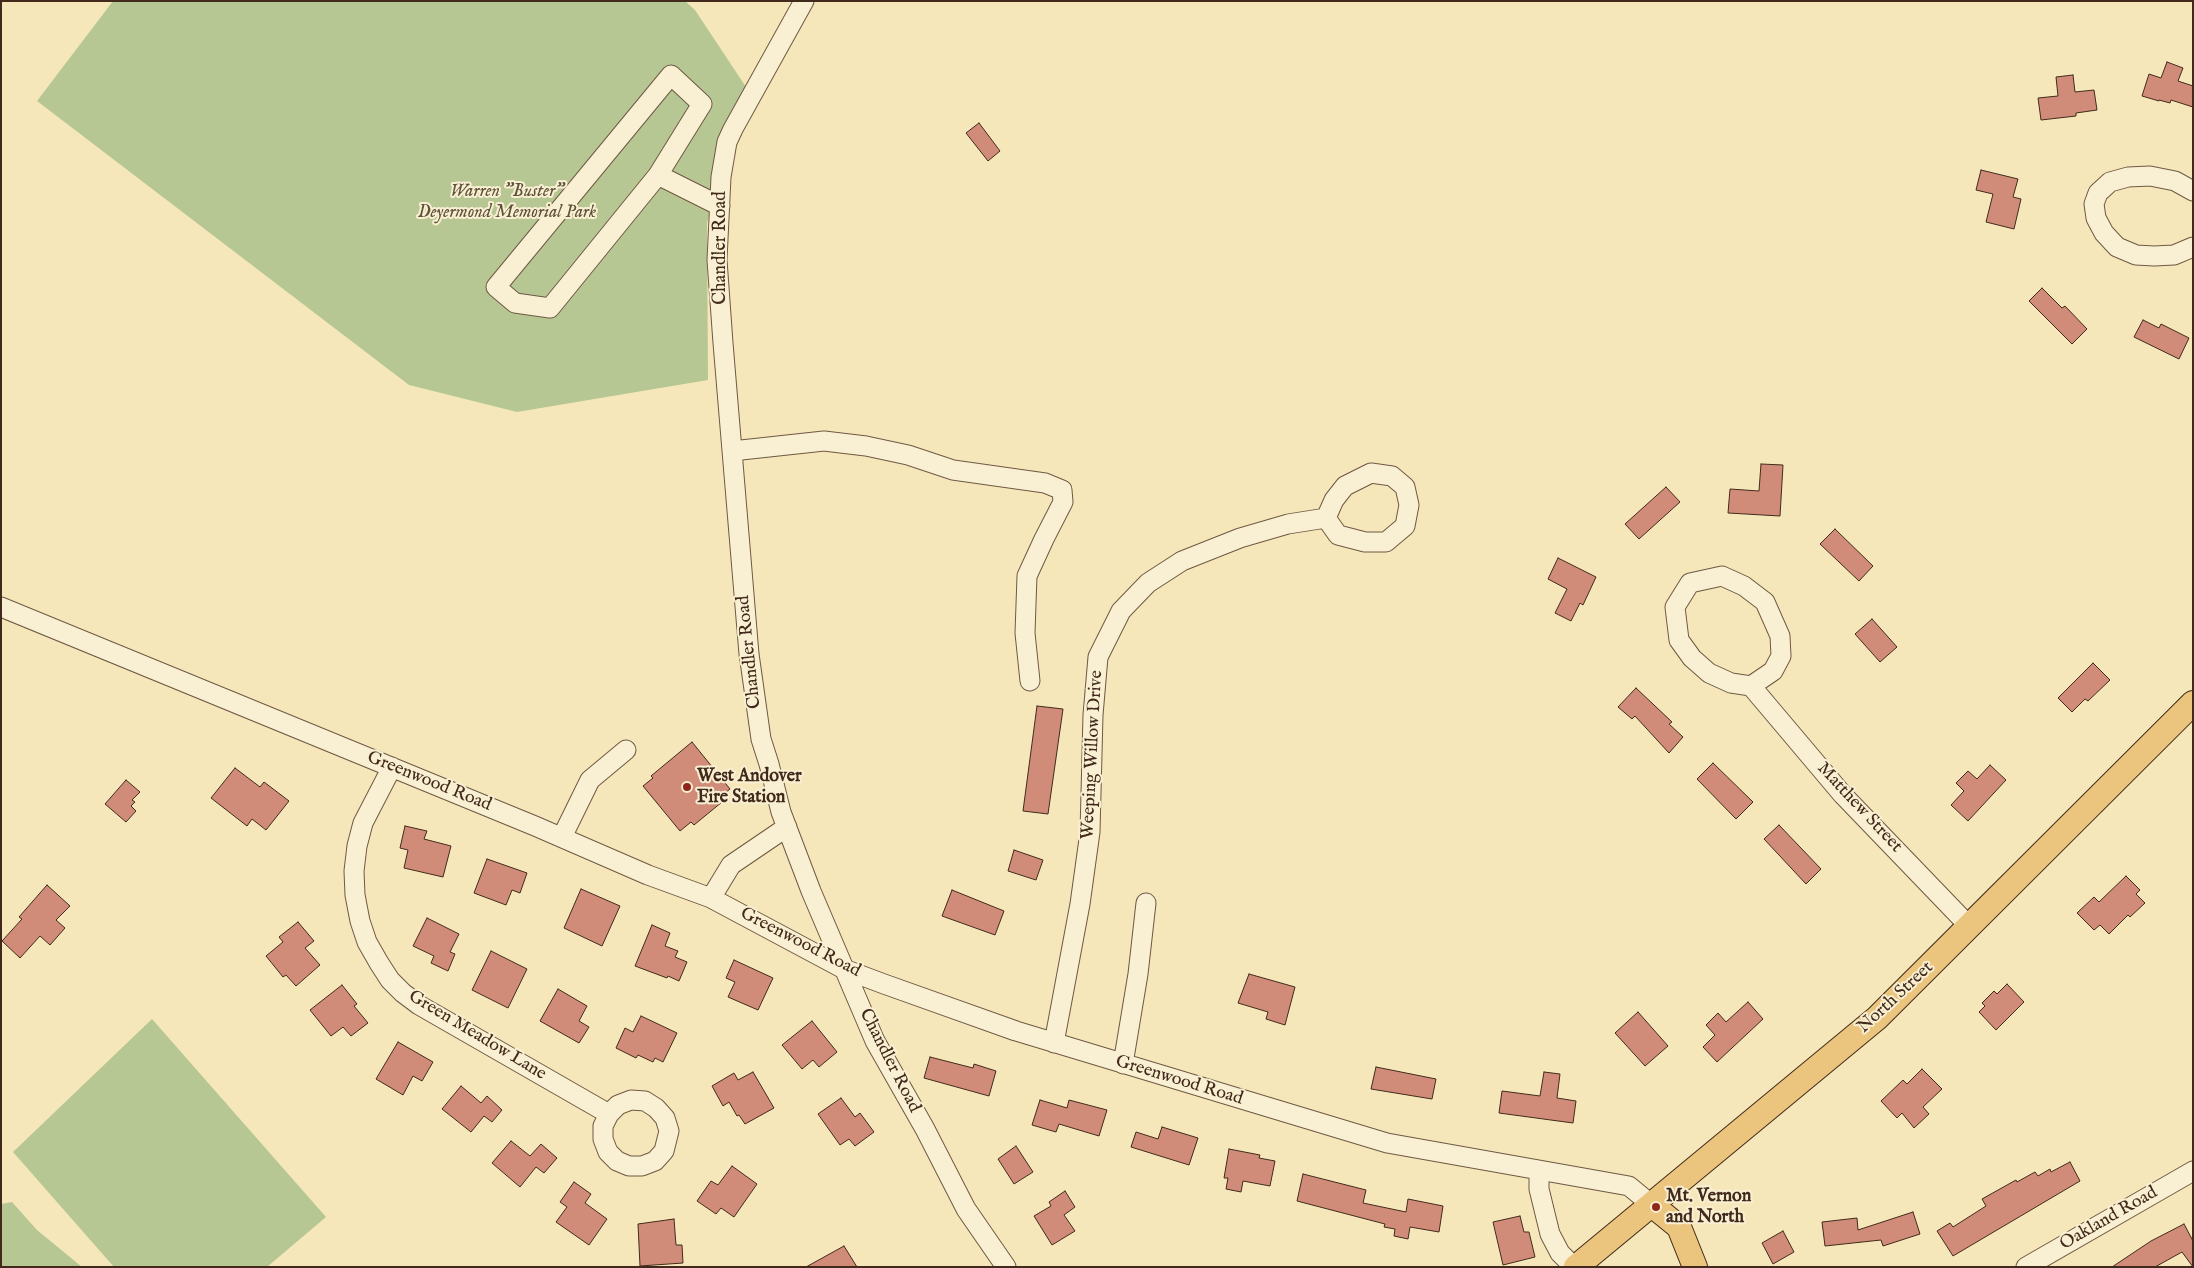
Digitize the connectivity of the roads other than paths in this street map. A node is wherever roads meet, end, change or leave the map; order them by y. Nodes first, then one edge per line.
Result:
1 (804, 1) edge
2 (658, 175) junction
3 (2193, 191) edge
4 (720, 206) junction
5 (2193, 247) edge
6 (732, 450) junction
7 (1326, 518) junction
8 (1, 607) edge
9 (1030, 682) dead end
10 (1752, 686) junction
11 (2193, 703) edge
12 (626, 750) dead end
13 (392, 767) junction
14 (787, 827) junction
15 (562, 837) junction
16 (711, 898) junction
17 (1146, 903) dead end
18 (1970, 926) junction
19 (844, 969) junction
20 (1054, 1043) junction
21 (1123, 1064) junction
22 (608, 1114) dead end
23 (1539, 1171) junction
24 (2193, 1172) edge
25 (1652, 1204) junction
26 (1006, 1267) edge
27 (1575, 1267) edge
28 (1695, 1267) edge
29 (2026, 1267) edge

1 - 4 street, Chandler Road
2 - 2 street
2 - 4 street
3 - 5 street
4 - 6 street, Chandler Road
6 - 9 street
6 - 14 street, Chandler Road
7 - 7 street
7 - 20 street, Weeping Willow Drive
8 - 13 street, Greenwood Road
10 - 10 street
10 - 18 street, Matthew Street
11 - 18 main road, North Street
12 - 15 street
13 - 15 street, Greenwood Road
13 - 22 street, Green Meadow Lane
14 - 16 street
14 - 19 street, Chandler Road
15 - 16 street, Greenwood Road
16 - 19 street, Greenwood Road
17 - 21 street
18 - 25 main road, North Street
19 - 20 street, Greenwood Road
19 - 26 street, Chandler Road
20 - 21 street, Greenwood Road
21 - 23 street, Greenwood Road
23 - 25 street, Greenwood Road
23 - 27 street
24 - 29 street, Oakland Road
25 - 27 main road, North Street
25 - 28 main road

